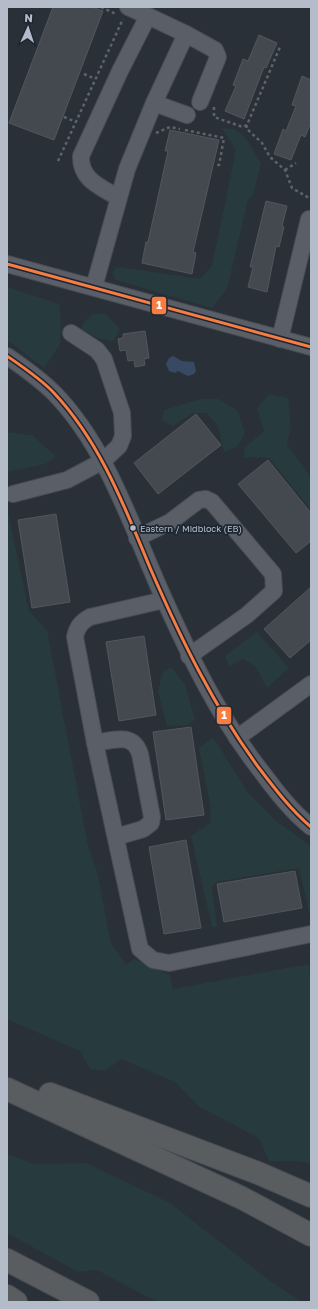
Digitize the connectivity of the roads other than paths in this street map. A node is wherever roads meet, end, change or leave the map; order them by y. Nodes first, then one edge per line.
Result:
1 (128, 7) edge
2 (148, 16) junction
3 (186, 34) junction
4 (200, 102) road end
5 (154, 103) junction
6 (186, 115) dead end
7 (119, 198) junction
8 (310, 215) edge
9 (7, 264) edge
10 (94, 287) junction
11 (71, 333) dead end
12 (280, 338) junction
13 (311, 347) edge
14 (7, 356) edge
15 (103, 462) junction
16 (13, 494) dead end
17 (137, 538) junction
18 (164, 600) junction
19 (190, 656) junction
20 (311, 684) edge
21 (237, 738) junction
22 (95, 743) junction
23 (309, 822) edge
24 (116, 837) junction
25 (311, 934) edge
26 (7, 1078) edge
27 (7, 1090) edge
28 (311, 1196) edge
29 (311, 1235) edge
30 (7, 1260) edge
31 (7, 1296) edge
32 (16, 1302) edge
33 (88, 1302) edge

1 - 2 street
2 - 3 street
2 - 7 street
3 - 4 street
3 - 5 street
5 - 6 street
5 - 7 street
7 - 10 street
8 - 12 street
9 - 10 street
10 - 12 street
11 - 15 street
12 - 13 street
14 - 15 street
15 - 16 street
15 - 17 street
17 - 18 street
17 - 19 street
18 - 19 street
18 - 22 street
19 - 21 street
20 - 21 street
21 - 23 street
22 - 24 street
22 - 24 street
24 - 25 street
26 - 28 highway
27 - 29 highway
30 - 33 highway
31 - 32 highway

